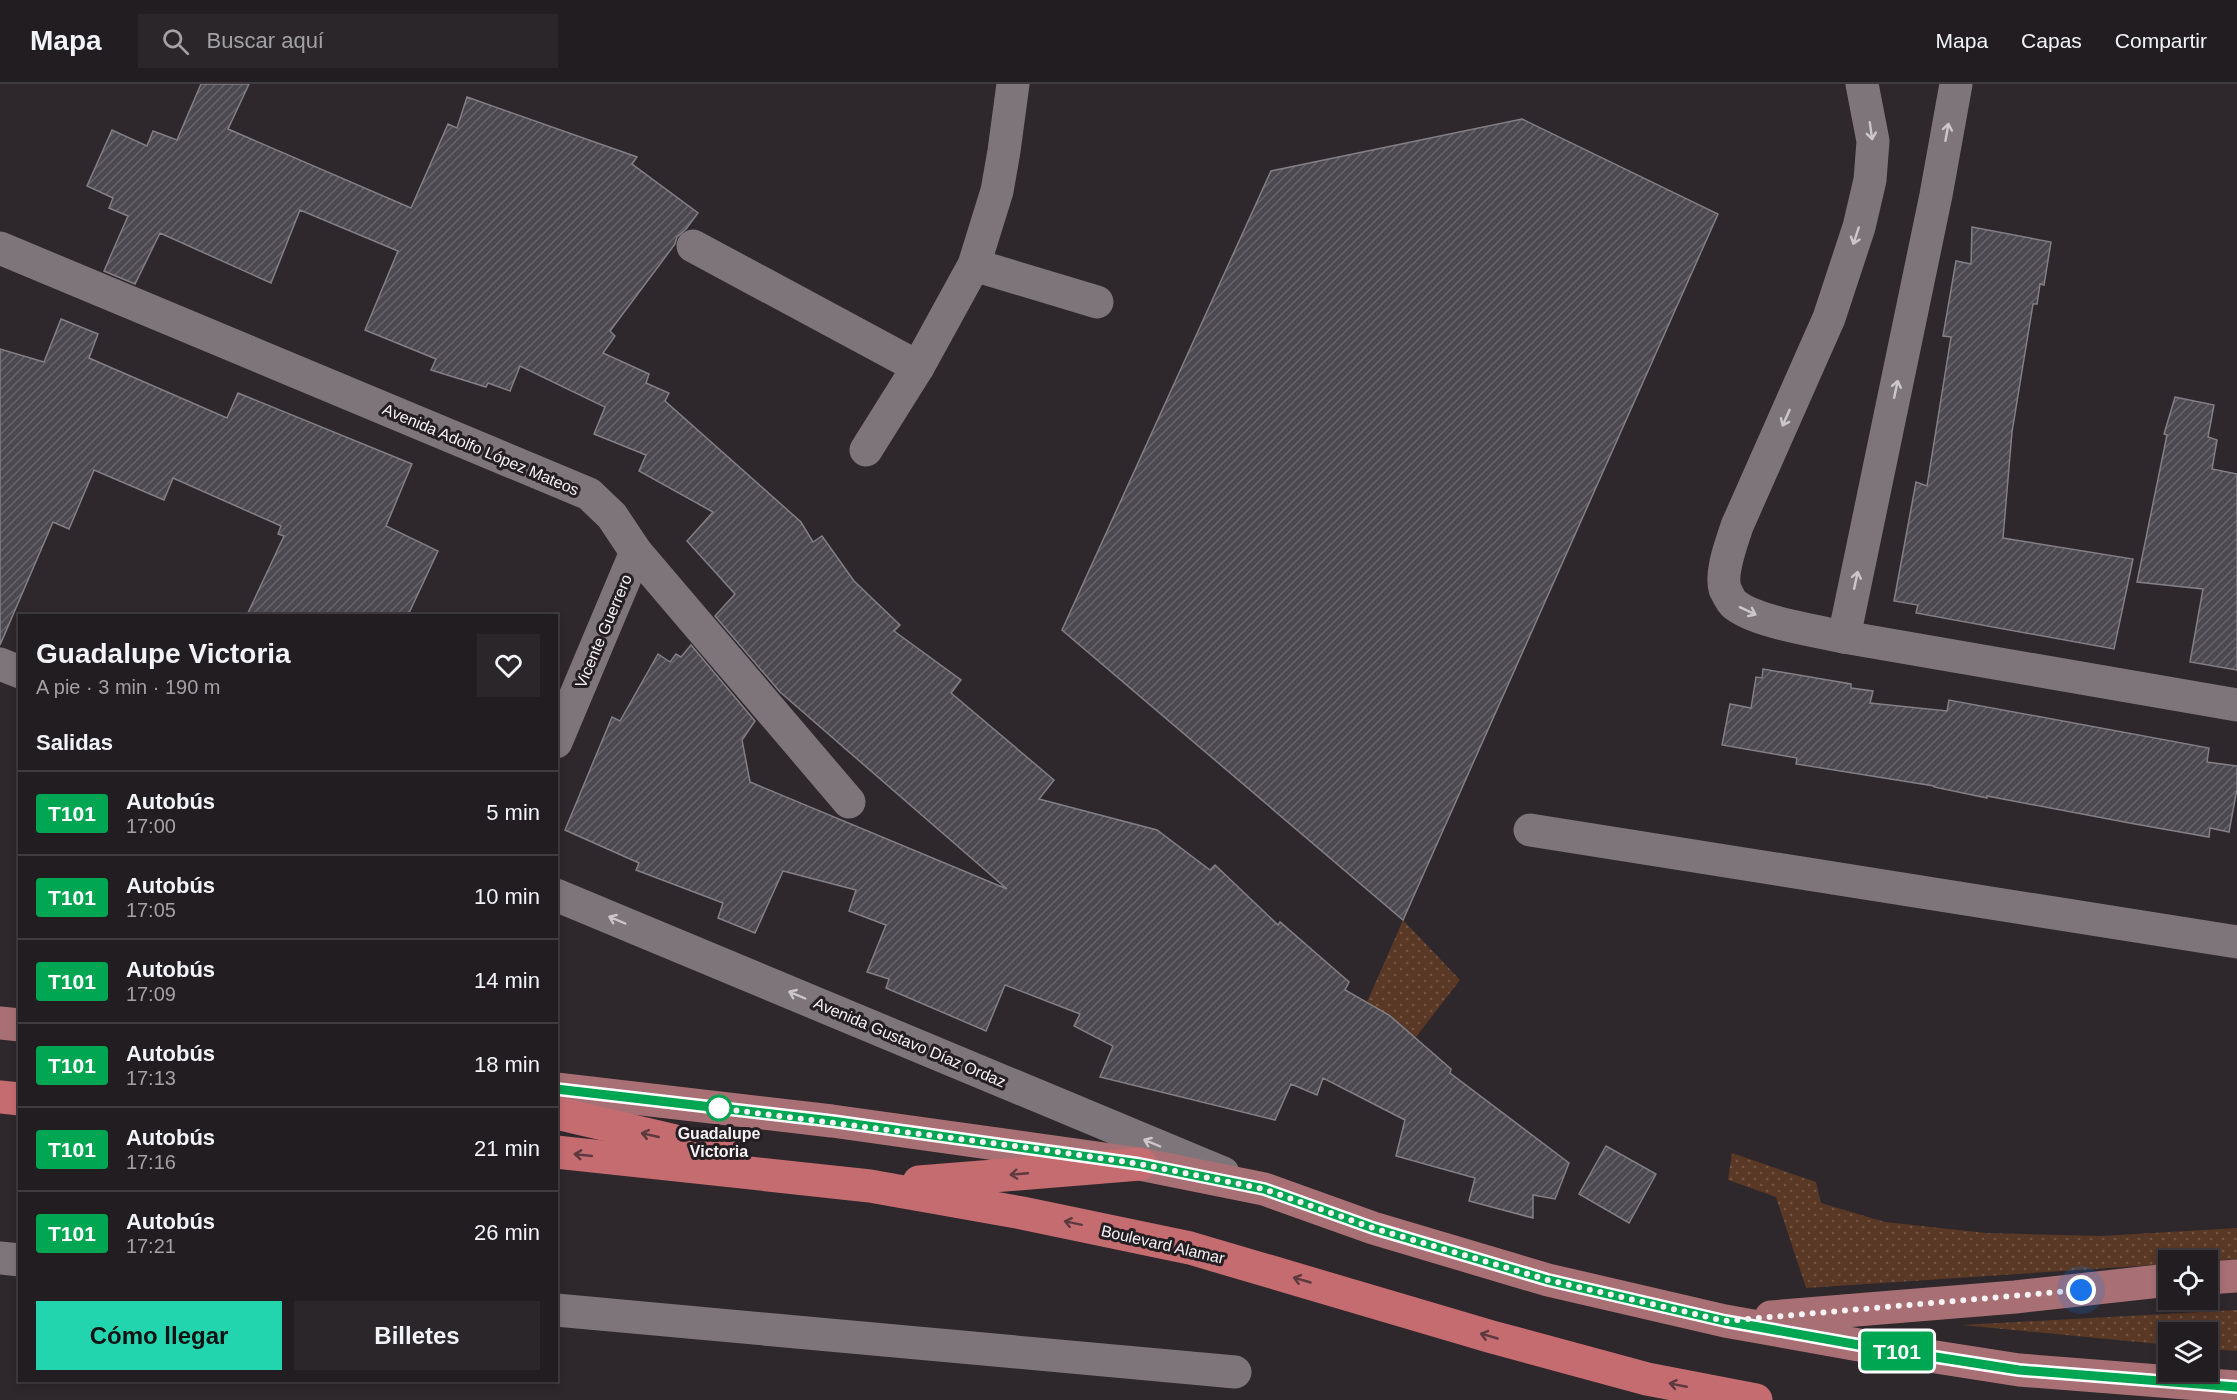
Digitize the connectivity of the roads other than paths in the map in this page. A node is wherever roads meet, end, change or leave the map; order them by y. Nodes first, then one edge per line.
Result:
1 (1013, 84) edge
2 (1862, 84) edge
3 (1956, 84) edge
4 (693, 246) dead end
5 (0, 248) edge
6 (974, 264) junction
7 (1097, 302) dead end
8 (918, 367) junction
9 (866, 450) dead end
10 (636, 552) junction
11 (1844, 637) junction
12 (0, 664) edge
13 (18, 671) edge
14 (2237, 705) edge
15 (558, 737) edge
16 (849, 802) dead end
17 (1530, 830) dead end
18 (558, 896) edge
19 (2237, 942) edge
20 (0, 1012) edge
21 (0, 1023) edge
22 (18, 1024) edge
23 (18, 1025) edge
24 (558, 1089) edge
25 (0, 1097) edge
26 (18, 1099) edge
27 (558, 1113) edge
28 (558, 1152) edge
29 (1140, 1164) junction
30 (870, 1186) junction
31 (1264, 1189) junction
32 (0, 1258) edge
33 (18, 1260) edge
34 (2237, 1276) edge
35 (2218, 1277) edge
36 (2158, 1281) edge
37 (558, 1310) edge
38 (1725, 1321) junction
39 (1235, 1372) dead end
40 (2237, 1387) edge
41 (1756, 1400) edge

1 - 6 street
2 -> 11 street
11 -> 3 street
4 - 8 street
5 - 10 street, Avenida Adolfo López Mateos
6 - 7 street
6 - 8 street
8 - 9 street
10 - 15 street, Vicente Guerrero
10 - 16 street, Avenida Adolfo López Mateos
11 - 14 street
12 - 13 street
17 - 19 street
31 -> 18 street, Avenida Gustavo Díaz Ordaz
20 - 22 street
21 - 23 main road
24 - 29 main road
25 - 26 highway
30 -> 27 highway
30 -> 28 highway, Boulevard Alamar
29 -> 30 highway
29 - 31 main road
41 -> 30 highway, Boulevard Alamar
31 - 38 main road
32 - 33 street
34 - 35 main road
36 - 38 main road
37 - 39 street
38 - 40 main road

